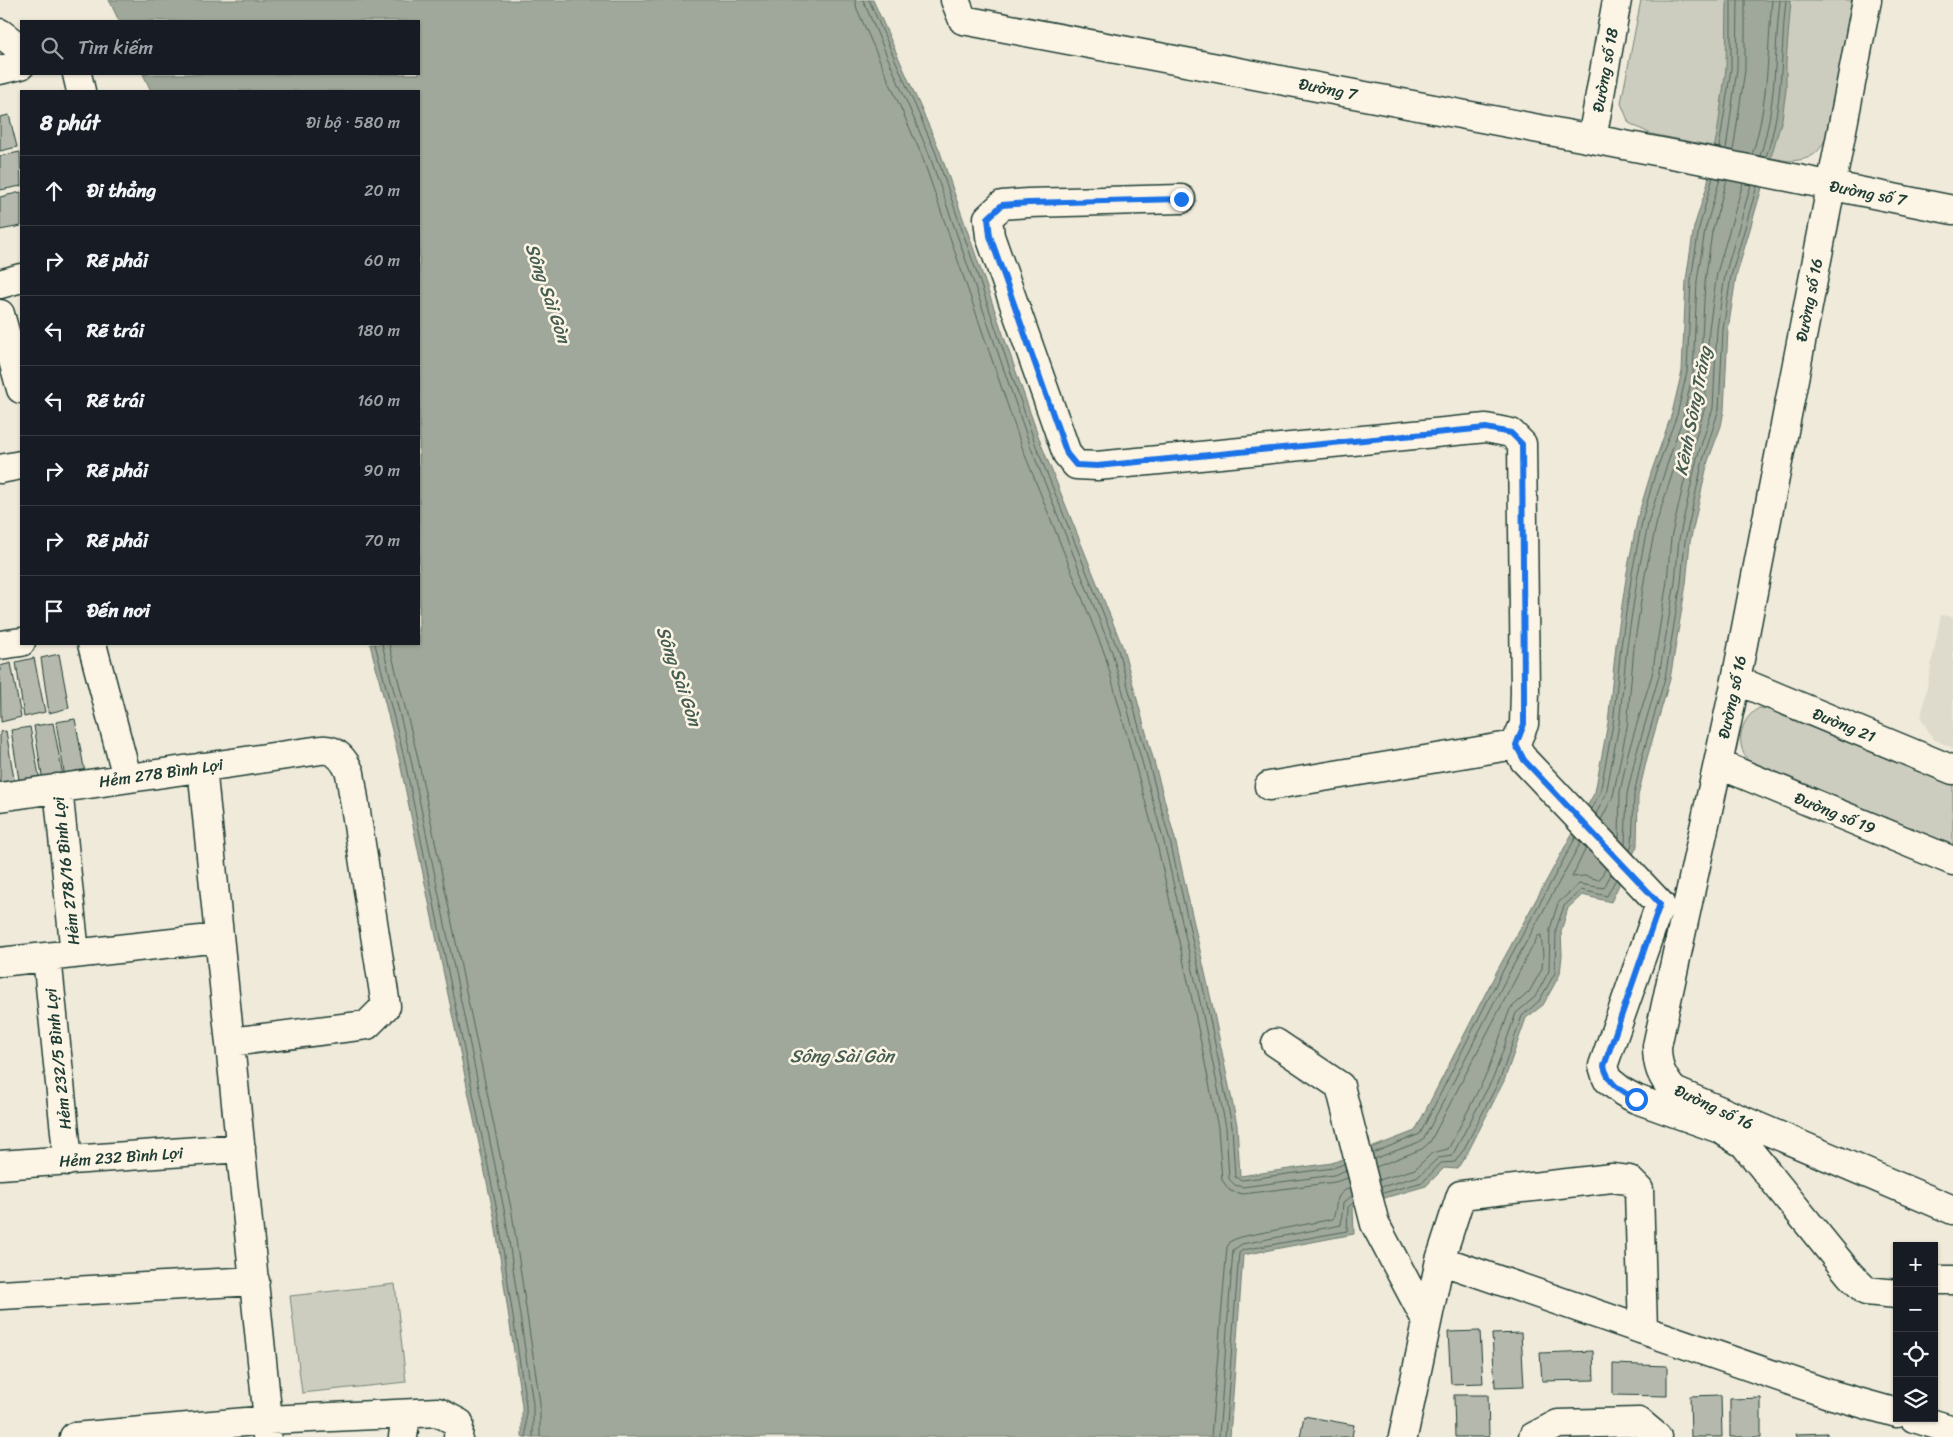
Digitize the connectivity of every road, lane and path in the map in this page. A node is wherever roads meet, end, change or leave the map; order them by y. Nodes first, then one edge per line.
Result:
1 (1617, 0) edge
2 (1867, 0) edge
3 (959, 10) edge
4 (0, 32) edge
5 (20, 48) edge
6 (20, 64) edge
7 (0, 70) edge
8 (77, 75) edge
9 (81, 90) edge
10 (1592, 139) junction
11 (1694, 158) joint
12 (1831, 186) junction
13 (1181, 199) dead end
14 (1953, 210) edge
15 (20, 278) edge
16 (0, 284) edge
17 (0, 314) edge
18 (20, 385) edge
19 (20, 465) edge
20 (0, 469) edge
21 (20, 642) edge
22 (0, 645) edge
23 (92, 645) edge
24 (1736, 680) junction
25 (1516, 745) junction
26 (1718, 764) junction
27 (202, 767) junction
28 (1953, 770) edge
29 (127, 778) junction
30 (1269, 786) dead end
31 (58, 788) junction
32 (0, 797) edge
33 (1953, 862) edge
34 (219, 938) junction
35 (74, 954) junction
36 (47, 957) junction
37 (0, 962) edge
38 (230, 1042) junction
39 (1276, 1043) dead end
40 (1754, 1125) junction
41 (241, 1148) junction
42 (68, 1160) junction
43 (0, 1165) edge
44 (1953, 1210) edge
45 (1440, 1260) junction
46 (1893, 1280) edge
47 (1938, 1280) edge
48 (1953, 1280) edge
49 (254, 1281) junction
50 (1893, 1294) edge
51 (1938, 1294) edge
52 (1953, 1294) edge
53 (0, 1295) edge
54 (1426, 1320) junction
55 (1644, 1330) junction
56 (1893, 1412) edge
57 (1927, 1422) edge
58 (404, 1426) edge
59 (268, 1429) edge
60 (458, 1430) edge
61 (1953, 1430) edge
62 (74, 1437) edge
63 (1403, 1437) edge
64 (1533, 1437) edge
65 (1657, 1437) edge

1 - 10 street, Đường số 18
2 - 12 street, Đường số 16
3 - 10 street, Đường 7
4 - 5 street
6 - 7 street
8 - 9 street
10 - 11 street, Đường 7
11 - 12 street, Đường số 7
12 - 14 street, Đường số 7
12 - 24 street, Đường số 16
13 - 25 street
15 - 16 street
17 - 18 street
19 - 20 street
21 - 22 street
23 - 29 street
24 - 26 street, Đường số 16
24 - 28 street, Đường 21
25 - 30 street
25 - 50 street
26 - 33 street, Đường số 19
26 - 40 street, Đường số 16
27 - 29 street, Hẻm 278 Bình Lợi
27 - 34 street
27 - 38 street, Hẻm 278 Bình Lợi
29 - 31 street, Hẻm 278 Bình Lợi
31 - 32 street, Hẻm 278 Bình Lợi
31 - 35 street, Hẻm 278/16 Bình Lợi
34 - 35 street
34 - 38 street
35 - 36 street
36 - 37 street
36 - 42 street, Hẻm 232/5 Bình Lợi
38 - 41 street
39 - 54 street
40 - 44 street, Đường số 16
40 - 46 street
41 - 42 street, Hẻm 232 Bình Lợi
41 - 49 street
42 - 43 street, Hẻm 232 Bình Lợi
45 - 54 street
45 - 55 street
45 - 55 street
47 - 48 street
49 - 53 street
49 - 59 street
51 - 52 street
54 - 63 street
55 - 56 street
57 - 61 street
58 - 59 street
58 - 60 street
59 - 62 street
64 - 65 street

